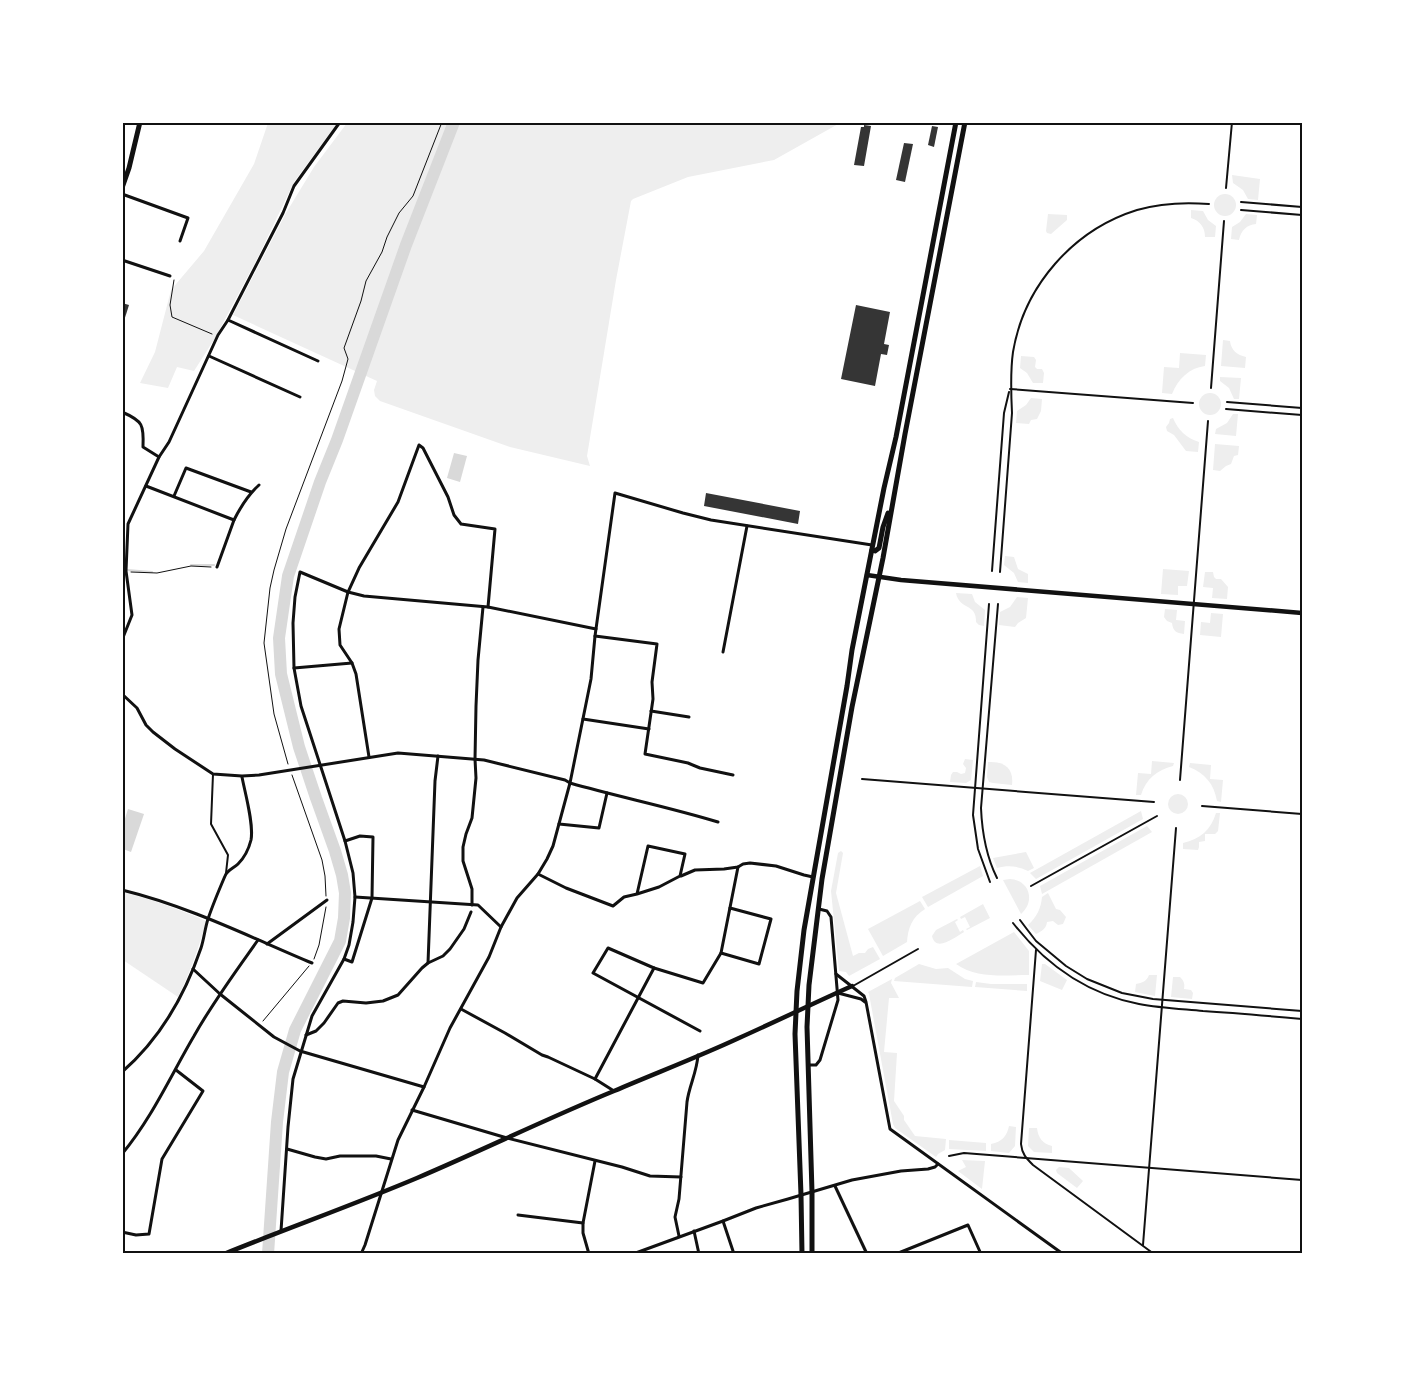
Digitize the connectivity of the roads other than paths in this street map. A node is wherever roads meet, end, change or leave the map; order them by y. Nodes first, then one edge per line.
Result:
1 (140, 122) edge
2 (340, 122) edge
3 (956, 122) edge
4 (965, 122) edge
5 (1232, 122) edge
6 (122, 188) edge
7 (1226, 188) dead end
8 (122, 194) edge
9 (1241, 202) dead end
10 (1209, 204) dead end
11 (1302, 207) edge
12 (1241, 210) dead end
13 (1302, 215) edge
14 (1224, 221) dead end
15 (180, 241) dead end
16 (122, 260) edge
17 (170, 276) road end
18 (228, 320) junction
19 (209, 356) junction
20 (318, 361) dead end
21 (1211, 388) dead end
22 (1010, 389) junction
23 (300, 397) dead end
24 (1227, 402) dead end
25 (1193, 403) dead end
26 (1302, 408) edge
27 (1226, 409) dead end
28 (122, 412) edge
29 (1302, 415) edge
30 (1208, 421) dead end
31 (159, 457) junction
32 (259, 485) dead end
33 (146, 486) junction
34 (251, 492) junction
35 (174, 496) junction
36 (894, 496) junction
37 (234, 520) junction
38 (747, 526) junction
39 (872, 548) junction
40 (125, 549) edge
41 (217, 567) road end
42 (992, 571) dead end
43 (1000, 572) dead end
44 (867, 575) junction
45 (879, 578) junction
46 (348, 592) junction
47 (989, 604) dead end
48 (998, 604) dead end
49 (1194, 604) junction
50 (483, 607) junction
51 (488, 607) junction
52 (1302, 613) edge
53 (596, 629) junction
54 (595, 636) junction
55 (122, 640) edge
56 (723, 652) dead end
57 (352, 663) junction
58 (294, 668) junction
59 (122, 694) edge
60 (651, 710) junction
61 (689, 717) dead end
62 (583, 719) junction
63 (649, 729) junction
64 (369, 756) junction
65 (438, 756) junction
66 (474, 759) junction
67 (319, 765) junction
68 (212, 774) junction
69 (733, 775) dead end
70 (242, 776) junction
71 (862, 778) dead end
72 (1180, 780) dead end
73 (570, 783) junction
74 (975, 788) junction
75 (983, 788) junction
76 (607, 793) junction
77 (1154, 802) dead end
78 (1202, 806) dead end
79 (1302, 814) edge
80 (1157, 816) dead end
81 (718, 822) dead end
82 (559, 824) junction
83 (1176, 828) dead end
84 (345, 841) junction
85 (738, 867) junction
86 (226, 873) junction
87 (538, 874) junction
88 (680, 876) junction
89 (813, 876) junction
90 (997, 878) dead end
91 (990, 882) dead end
92 (1031, 886) dead end
93 (122, 890) edge
94 (637, 894) junction
95 (354, 897) junction
96 (372, 898) junction
97 (327, 900) road end
98 (430, 902) junction
99 (472, 905) junction
100 (730, 908) junction
101 (818, 909) junction
102 (471, 912) dead end
103 (208, 919) junction
104 (1020, 920) dead end
105 (1013, 923) dead end
106 (501, 927) junction
107 (258, 940) junction
108 (267, 944) junction
109 (918, 949) dead end
110 (1036, 950) junction
111 (721, 953) junction
112 (344, 959) junction
113 (312, 963) road end
114 (428, 963) junction
115 (654, 968) junction
116 (193, 969) junction
117 (836, 974) junction
118 (852, 986) junction
119 (838, 992) junction
120 (220, 994) junction
121 (638, 998) junction
122 (1163, 1000) junction
123 (866, 1002) junction
124 (808, 1006) junction
125 (1162, 1008) junction
126 (461, 1009) junction
127 (1302, 1011) edge
128 (795, 1013) junction
129 (1302, 1019) edge
130 (700, 1031) dead end
131 (305, 1036) junction
132 (300, 1051) junction
133 (698, 1056) junction
134 (808, 1065) junction
135 (176, 1070) junction
136 (122, 1072) edge
137 (595, 1079) junction
138 (424, 1087) junction
139 (614, 1091) junction
140 (412, 1110) junction
141 (508, 1138) junction
142 (287, 1149) junction
143 (122, 1154) edge
144 (949, 1156) dead end
145 (1026, 1158) junction
146 (391, 1159) junction
147 (596, 1161) junction
148 (938, 1164) junction
149 (1150, 1168) junction
150 (681, 1178) junction
151 (1302, 1180) edge
152 (835, 1186) junction
153 (382, 1191) junction
154 (812, 1192) junction
155 (801, 1195) junction
156 (518, 1215) dead end
157 (723, 1221) junction
158 (583, 1223) junction
159 (694, 1231) junction
160 (122, 1232) edge
161 (281, 1232) junction
162 (680, 1236) junction
163 (1143, 1245) junction
164 (1056, 1251) edge
165 (641, 1252) edge
166 (224, 1254) edge
167 (361, 1254) edge
168 (589, 1254) edge
169 (633, 1254) edge
170 (699, 1254) edge
171 (734, 1254) edge
172 (802, 1254) edge
173 (812, 1254) edge
174 (867, 1254) edge
175 (896, 1254) edge
176 (981, 1254) edge
177 (1063, 1254) edge
178 (1154, 1254) edge

1 - 6 main road
2 - 18 street
3 - 39 main road
4 - 36 main road
5 - 7 lane
8 - 15 street
9 - 11 lane
10 - 22 lane
12 - 13 lane
14 - 21 lane
16 - 17 street
18 - 19 street
18 - 20 street
19 - 23 street
19 - 31 street
22 - 25 lane
22 - 42 lane
22 - 43 lane
24 - 26 lane
27 - 29 lane
28 - 31 street
30 - 49 lane
31 - 33 street
32 - 34 street
33 - 35 street
33 - 40 street
34 - 35 street
34 - 37 street
35 - 37 street
36 - 39 main road
36 - 45 main road
37 - 41 street
38 - 39 street
38 - 53 street
38 - 56 street
39 - 44 main road
40 - 55 street
44 - 45 street
44 - 89 main road
45 - 49 street
45 - 101 main road
46 - 50 street
46 - 51 street
46 - 57 street
46 - 58 street
47 - 74 lane
48 - 75 lane
49 - 52 street
49 - 72 lane
50 - 51 street
50 - 66 street
51 - 53 street
53 - 54 street
54 - 60 street
54 - 62 street
57 - 58 street
57 - 64 street
58 - 67 street
59 - 68 street
60 - 61 street
60 - 63 street
62 - 63 street
62 - 73 street
63 - 69 street
64 - 65 street
64 - 67 street
65 - 66 street
65 - 98 street
66 - 73 street
66 - 99 street
67 - 70 street
67 - 84 street
68 - 70 street
68 - 86 lane
70 - 86 street
71 - 74 lane
73 - 76 street
73 - 82 street
74 - 75 lane
74 - 91 lane
75 - 77 lane
75 - 90 lane
76 - 81 street
76 - 82 street
78 - 79 lane
80 - 92 lane
82 - 87 street
83 - 122 lane
84 - 95 street
84 - 96 street
85 - 88 street
85 - 89 street
85 - 100 street
86 - 103 street
87 - 94 street
87 - 106 street
88 - 94 street
88 - 94 street
89 - 128 main road
93 - 103 street
95 - 96 street
95 - 112 street
96 - 98 street
96 - 112 street
97 - 108 street
98 - 99 street
98 - 114 street
99 - 106 street
100 - 111 street
100 - 111 street
101 - 117 street
101 - 124 main road
102 - 114 street
103 - 107 street
103 - 116 street
104 - 122 lane
105 - 110 lane
106 - 126 street
107 - 108 street
107 - 120 street
108 - 113 street
109 - 118 lane
110 - 125 lane
110 - 145 lane
111 - 115 street
112 - 131 street
114 - 131 street
115 - 121 street
115 - 121 street
116 - 120 street
116 - 136 street
117 - 118 street
117 - 119 street
118 - 119 street
118 - 123 street
119 - 123 street
119 - 124 street
119 - 134 street
120 - 132 street
120 - 135 street
121 - 130 street
121 - 137 street
122 - 125 lane
122 - 127 lane
123 - 148 street
124 - 128 street
124 - 134 main road
125 - 129 lane
125 - 149 lane
126 - 137 street
126 - 138 street
128 - 133 street
128 - 155 main road
131 - 132 street
132 - 138 street
132 - 142 street
133 - 139 street
133 - 150 street
134 - 154 main road
135 - 143 street
135 - 160 street
137 - 139 street
138 - 140 street
139 - 141 street
140 - 141 street
140 - 146 street
141 - 147 street
141 - 153 street
142 - 146 street
142 - 161 street
144 - 145 lane
145 - 149 lane
145 - 163 lane
146 - 153 street
147 - 150 street
147 - 158 street
148 - 152 street
148 - 164 street
149 - 151 lane
149 - 163 lane
150 - 162 street
152 - 154 street
152 - 174 street
153 - 161 street
153 - 167 street
154 - 155 street
154 - 173 main road
155 - 157 street
155 - 172 main road
156 - 158 street
157 - 159 street
157 - 171 street
158 - 168 street
159 - 162 street
159 - 170 street
161 - 166 street
162 - 165 street
163 - 178 lane
164 - 177 street
165 - 169 street
175 - 176 street

